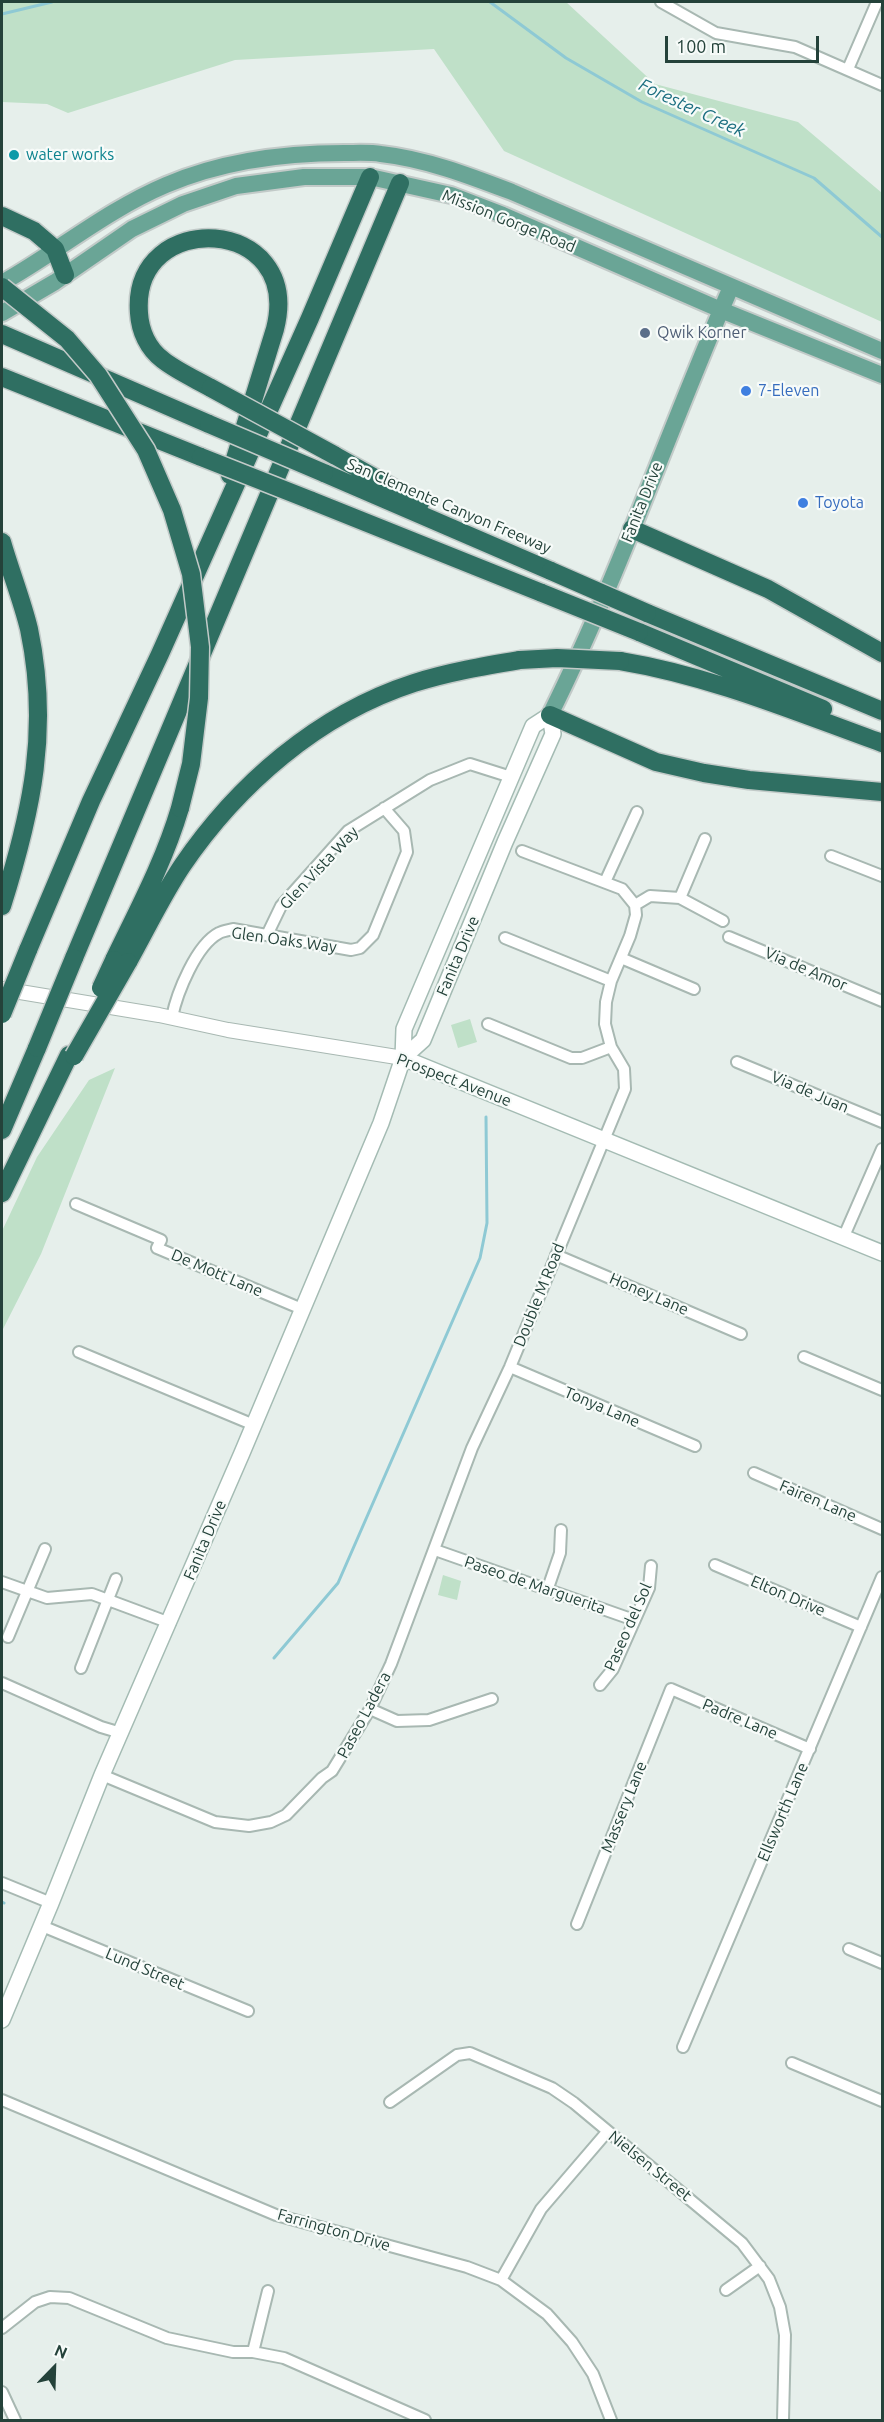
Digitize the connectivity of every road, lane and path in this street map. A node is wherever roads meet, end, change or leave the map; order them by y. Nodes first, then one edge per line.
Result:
1 (661, 2) edge
2 (877, 2) edge
3 (849, 69) junction
4 (882, 84) edge
5 (380, 154) junction
6 (409, 159) junction
7 (370, 177) junction
8 (400, 183) junction
9 (2, 216) edge
10 (55, 249) junction
11 (606, 260) junction
12 (677, 263) junction
13 (65, 274) junction
14 (2, 285) edge
15 (731, 287) junction
16 (721, 310) junction
17 (2, 313) edge
18 (2, 333) edge
19 (882, 351) edge
20 (882, 375) edge
21 (2, 377) edge
22 (632, 529) junction
23 (2, 542) edge
24 (506, 551) junction
25 (206, 552) junction
26 (882, 653) edge
27 (882, 711) edge
28 (550, 715) junction
29 (882, 734) edge
30 (882, 743) edge
31 (512, 777) junction
32 (882, 792) edge
33 (384, 808) junction
34 (637, 812) dead end
35 (705, 839) dead end
36 (522, 851) dead end
37 (831, 856) dead end
38 (882, 876) edge
39 (605, 882) junction
40 (680, 898) junction
41 (635, 905) junction
42 (2, 906) edge
43 (723, 921) dead end
44 (267, 935) junction
45 (729, 937) dead end
46 (505, 938) dead end
47 (621, 958) junction
48 (611, 981) junction
49 (2, 989) edge
50 (694, 989) dead end
51 (882, 1001) edge
52 (2, 1014) edge
53 (172, 1017) junction
54 (488, 1024) dead end
55 (611, 1047) junction
56 (71, 1055) junction
57 (403, 1058) junction
58 (737, 1062) dead end
59 (882, 1122) edge
60 (2, 1130) edge
61 (603, 1140) junction
62 (882, 1149) edge
63 (2, 1193) edge
64 (76, 1204) dead end
65 (843, 1236) junction
66 (882, 1253) edge
67 (556, 1255) junction
68 (302, 1309) junction
69 (741, 1334) dead end
70 (80, 1352) dead end
71 (804, 1357) dead end
72 (510, 1367) junction
73 (882, 1390) edge
74 (254, 1425) junction
75 (695, 1446) dead end
76 (472, 1448) joint
77 (754, 1473) dead end
78 (882, 1528) edge
79 (561, 1530) dead end
80 (45, 1549) dead end
81 (435, 1550) junction
82 (651, 1566) dead end
83 (715, 1566) dead end
84 (882, 1577) edge
85 (116, 1579) dead end
86 (2, 1582) edge
87 (548, 1588) junction
88 (28, 1591) junction
89 (108, 1600) junction
90 (634, 1620) junction
91 (170, 1623) junction
92 (861, 1626) junction
93 (8, 1637) dead end
94 (81, 1668) dead end
95 (2, 1683) edge
96 (600, 1685) dead end
97 (671, 1689) joint
98 (492, 1699) dead end
99 (370, 1709) junction
100 (121, 1733) junction
101 (810, 1749) junction
102 (102, 1775) junction
103 (2, 1884) edge
104 (51, 1903) junction
105 (577, 1924) dead end
106 (42, 1926) junction
107 (849, 1949) dead end
108 (882, 1963) edge
109 (248, 2011) dead end
110 (2, 2020) edge
111 (683, 2047) dead end
112 (792, 2063) dead end
113 (881, 2097) edge
114 (2, 2100) edge
115 (390, 2102) dead end
116 (607, 2132) junction
117 (760, 2266) junction
118 (501, 2280) junction
119 (726, 2290) dead end
120 (268, 2291) dead end
121 (2, 2328) edge
122 (253, 2352) junction
123 (2, 2392) edge
124 (15, 2421) edge
125 (425, 2421) edge
126 (611, 2421) edge
127 (783, 2421) edge

1 - 3 street
2 - 3 street
3 - 4 street
5 - 6 main road, Mission Gorge Road
5 - 7 main road
5 - 10 main road, Mission Gorge Road
6 - 8 main road
6 - 12 main road, Mission Gorge Road
7 - 8 main road, Mission Gorge Road
7 - 13 main road, Mission Gorge Road
7 - 25 highway
8 - 11 main road, Mission Gorge Road
8 - 60 highway, bridge
9 - 10 highway
10 - 13 highway
10 - 14 main road, Mission Gorge Road
11 - 12 main road
11 - 16 main road, Mission Gorge Road
12 - 15 main road, Mission Gorge Road
13 - 17 main road, Mission Gorge Road
14 - 56 highway, bridge
15 - 16 main road, Fanita Drive
15 - 19 main road, Mission Gorge Road
16 - 20 main road, Mission Gorge Road
16 - 22 main road, Fanita Drive
18 - 24 highway, San Clemente Canyon Freeway, bridge
21 - 29 highway, bridge
22 - 26 highway
22 - 28 main road, Fanita Drive
23 - 42 highway
24 - 25 highway, bridge
24 - 27 highway, San Clemente Canyon Freeway, bridge
25 - 52 highway, bridge
28 - 31 main road, Fanita Drive
28 - 32 highway
28 - 57 main road, Fanita Drive
30 - 56 highway, bridge
31 - 33 street, Glen Vista Way
31 - 57 main road, Fanita Drive
33 - 44 street, Glen Vista Way
33 - 44 street, Glen Oaks Way
34 - 39 street
35 - 40 street
36 - 39 street
37 - 38 street
39 - 41 street
40 - 41 street
40 - 43 street
41 - 47 street, Double M Road
44 - 53 street, Glen Oaks Way
45 - 51 street, Via de Amor
46 - 48 street
47 - 48 street, Double M Road
47 - 50 street
48 - 55 street, Double M Road
49 - 53 street, Prospect Avenue
53 - 57 street, Prospect Avenue
54 - 55 street
55 - 61 street, Double M Road
56 - 63 highway
57 - 61 main road, Prospect Avenue
57 - 68 main road, Fanita Drive
58 - 59 street, Via de Juan
61 - 65 main road, Prospect Avenue
61 - 67 street, Double M Road
62 - 65 street
64 - 68 street, De Mott Lane
65 - 66 main road, Prospect Avenue
67 - 69 street, Honey Lane
67 - 72 street, Double M Road
68 - 74 main road, Fanita Drive
70 - 74 street
71 - 73 street
72 - 75 street, Tonya Lane
72 - 76 street, Double M Road
74 - 91 main road, Fanita Drive
76 - 81 street, Paseo Ladera
77 - 78 street, Fairen Lane
79 - 87 street
80 - 88 street
81 - 87 street, Paseo de Marguerita
81 - 99 street, Paseo Ladera
82 - 90 street, Paseo del Sol
83 - 92 street, Elton Drive
84 - 92 street, Ellsworth Lane
85 - 89 street
86 - 88 street
87 - 90 street, Paseo de Marguerita
88 - 89 street
88 - 93 street
89 - 91 street
89 - 94 street
90 - 96 street, Paseo del Sol
91 - 100 main road, Fanita Drive
92 - 101 street, Ellsworth Lane
95 - 100 street
97 - 101 street, Padre Lane
97 - 105 street, Massery Lane
98 - 99 street
99 - 102 street, Paseo Ladera
100 - 102 main road, Fanita Drive
101 - 111 street, Ellsworth Lane
102 - 104 main road, Fanita Drive
103 - 104 street
104 - 106 main road, Fanita Drive
106 - 109 street, Lund Street
106 - 110 main road, Fanita Drive
107 - 108 street
112 - 113 street
114 - 118 street, Farrington Drive
115 - 116 street, Nielsen Street
116 - 117 street, Nielsen Street
116 - 118 street
117 - 119 street
117 - 127 street, Nielsen Street
118 - 126 street, Farrington Drive
120 - 122 street
121 - 122 street
122 - 125 street
123 - 124 street

